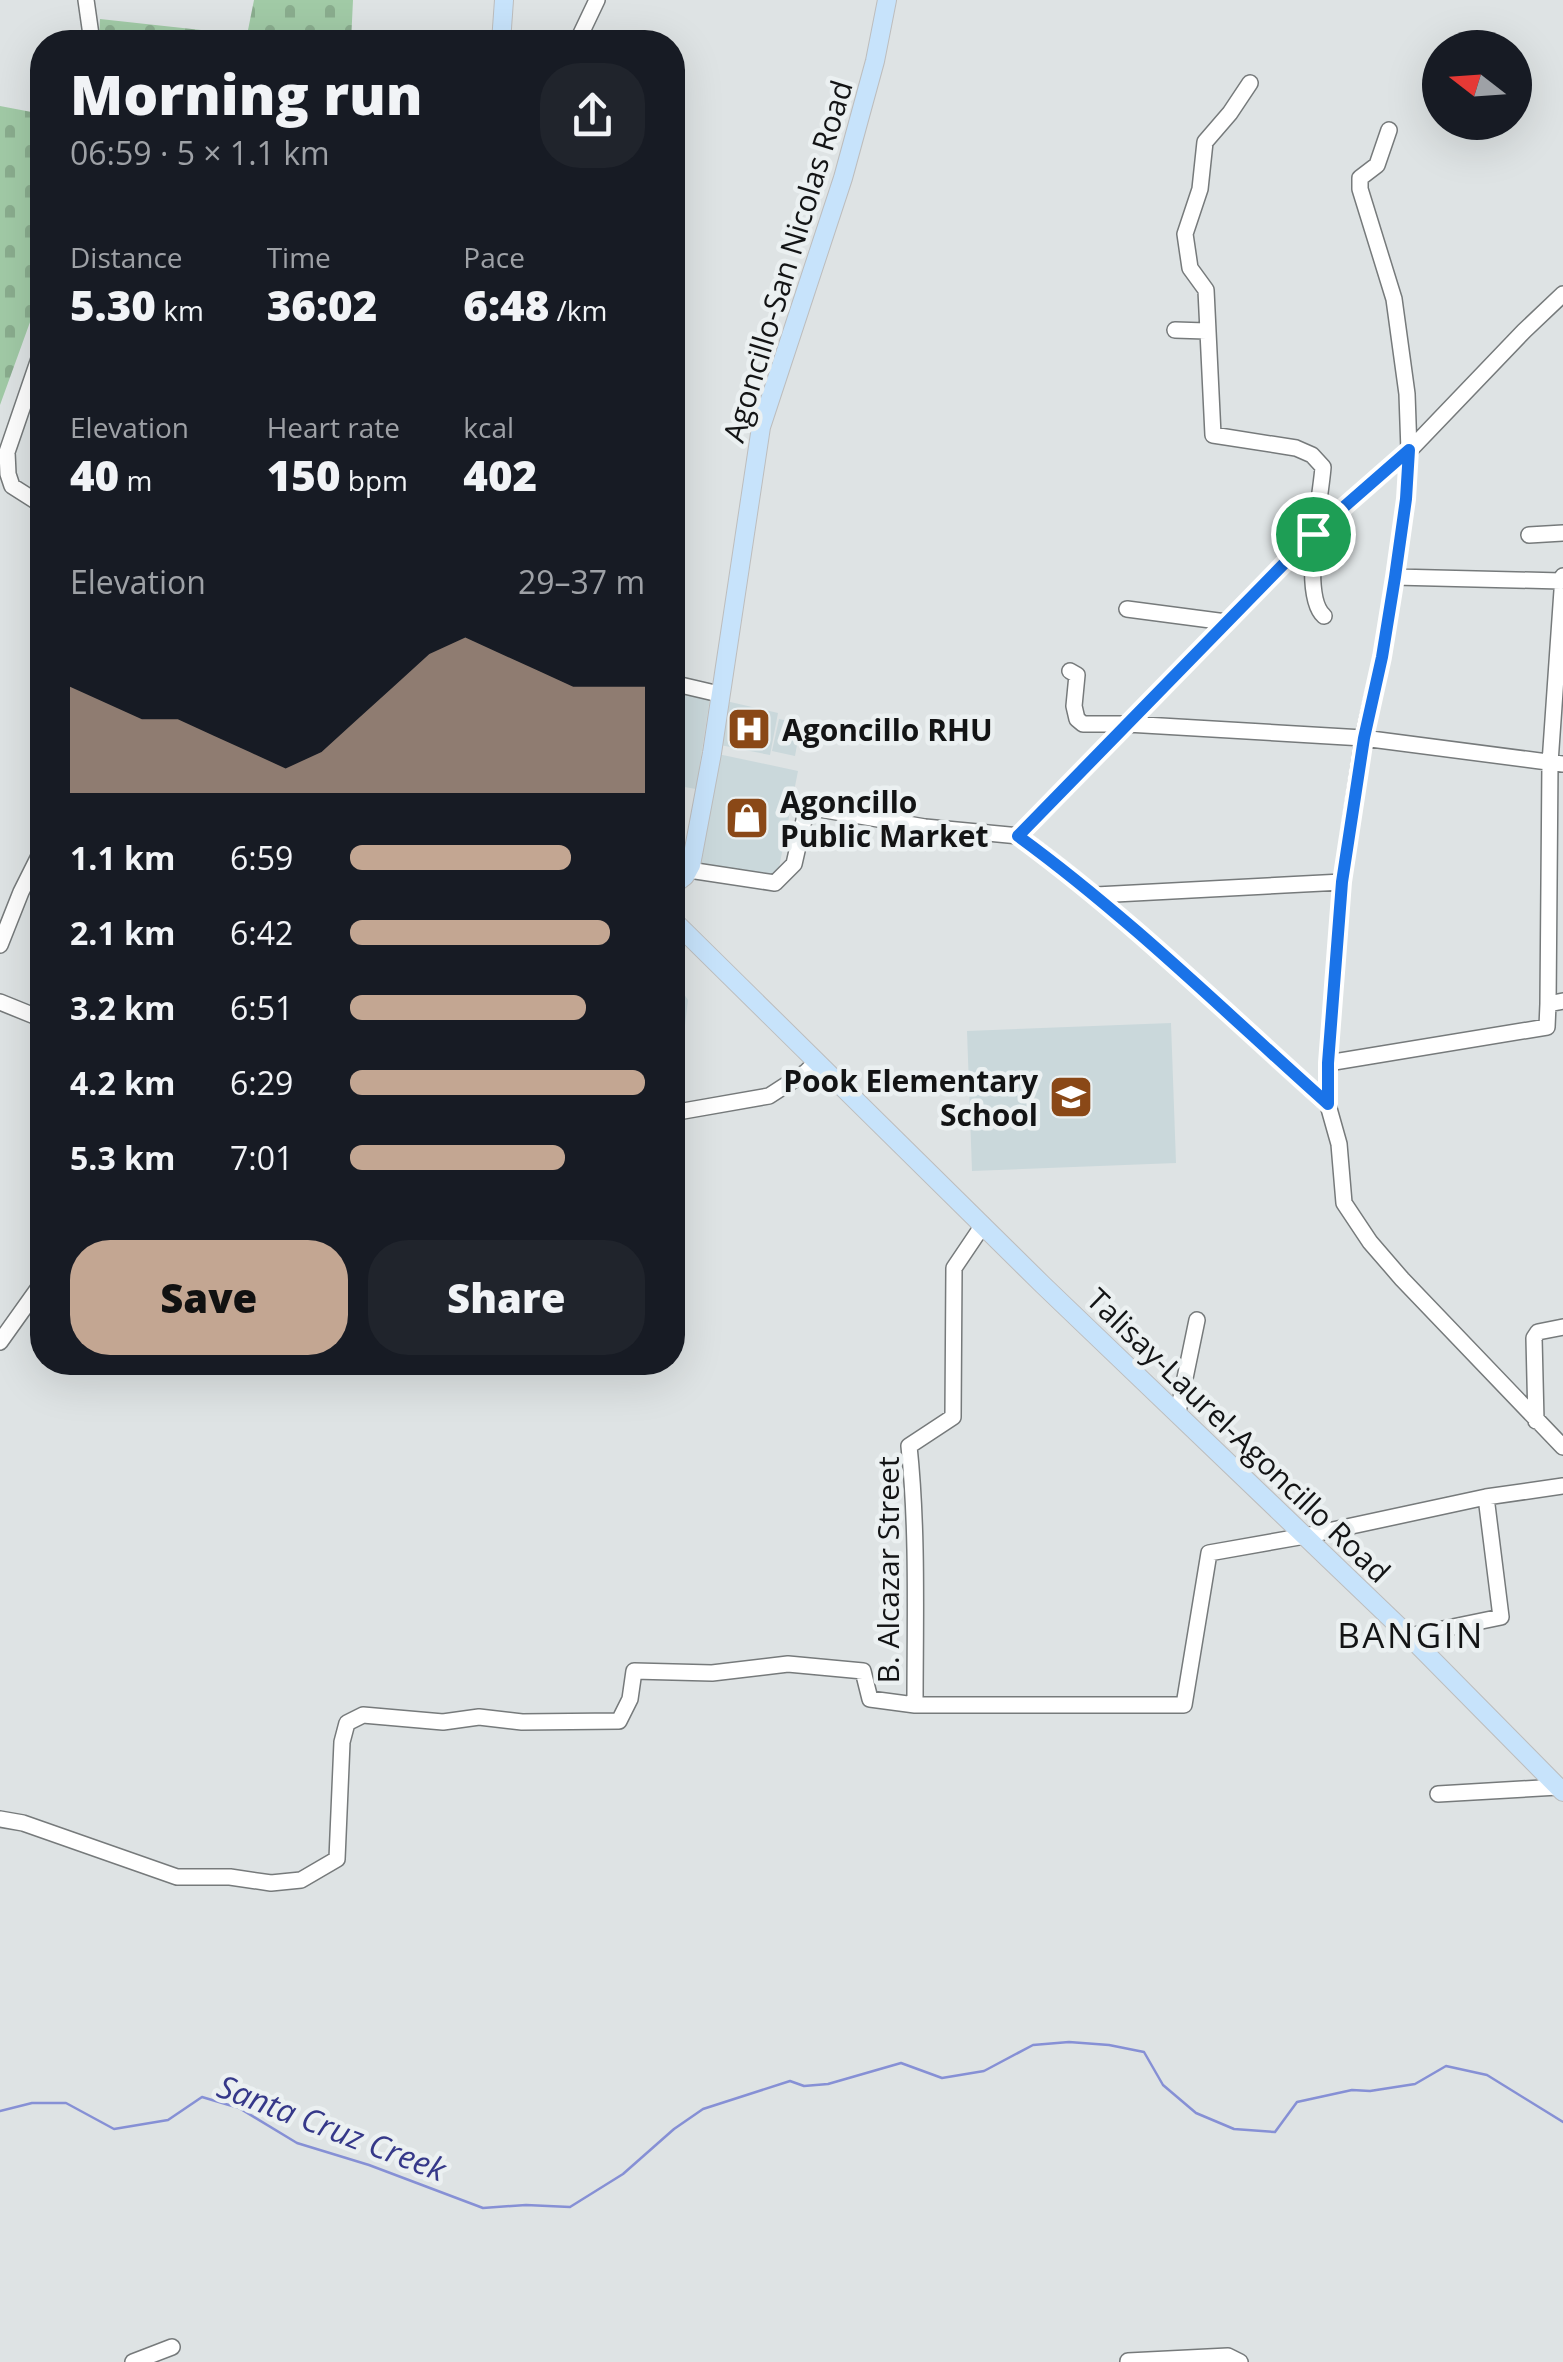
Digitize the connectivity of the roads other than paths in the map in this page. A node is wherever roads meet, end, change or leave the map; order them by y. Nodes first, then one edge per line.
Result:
1 (86, 0) edge
2 (504, 0) edge
3 (597, 0) edge
4 (888, 0) edge
5 (90, 30) edge
6 (502, 30) edge
7 (582, 30) edge
8 (1250, 83) dead end
9 (1389, 130) dead end
10 (1563, 294) edge
11 (1175, 330) dead end
12 (1206, 331) junction
13 (30, 384) edge
14 (1409, 450) junction
15 (30, 497) edge
16 (1563, 532) edge
17 (1313, 534) junction
18 (1529, 535) dead end
19 (1395, 577) junction
20 (1562, 578) edge
21 (1128, 610) dead end
22 (1324, 616) dead end
23 (1226, 622) junction
24 (1070, 671) dead end
25 (685, 687) edge
26 (719, 694) junction
27 (1127, 724) junction
28 (1364, 738) junction
29 (1557, 764) edge
30 (1018, 836) junction
31 (689, 870) junction
32 (30, 874) edge
33 (685, 874) edge
34 (1342, 882) junction
35 (1096, 896) junction
36 (685, 932) edge
37 (0, 945) edge
38 (0, 1002) edge
39 (1555, 1002) edge
40 (30, 1014) edge
41 (816, 1062) junction
42 (1328, 1063) junction
43 (1328, 1104) junction
44 (685, 1110) edge
45 (983, 1225) junction
46 (30, 1300) edge
47 (1196, 1320) dead end
48 (1563, 1327) edge
49 (0, 1342) edge
50 (1178, 1412) junction
51 (1536, 1420) junction
52 (1563, 1447) edge
53 (1563, 1486) edge
54 (1486, 1497) junction
55 (1306, 1536) junction
56 (1409, 1636) junction
57 (915, 1706) junction
58 (1560, 1789) edge
59 (1438, 1794) dead end
60 (0, 1819) edge
61 (172, 2347) dead end
62 (1128, 2361) edge
63 (133, 2362) edge
64 (1240, 2362) edge

1 - 5 street
2 - 6 main road
3 - 7 street
4 - 26 main road, Agoncillo-San Nicolas Road
8 - 12 street
9 - 14 street
10 - 14 street
11 - 12 street
12 - 17 street
13 - 15 street
14 - 17 street
14 - 19 street
16 - 18 street
17 - 22 street
17 - 23 street
19 - 20 street
19 - 28 street
20 - 29 street
21 - 23 street
23 - 27 street
24 - 27 street
25 - 26 street
26 - 31 main road, Agoncillo-San Nicolas Road
27 - 28 street
27 - 30 street
28 - 29 street
28 - 34 street
29 - 39 street
30 - 31 street
30 - 35 street
31 - 33 main road
32 - 37 street
34 - 35 street
34 - 42 street
35 - 43 street
36 - 41 main road, Talisay-Laurel-Agoncillo Road
38 - 40 street
39 - 42 street
41 - 44 street
41 - 45 main road, Talisay-Laurel-Agoncillo Road
42 - 43 street
43 - 51 street
45 - 50 main road, Talisay-Laurel-Agoncillo Road
45 - 57 street, B. Alcazar Street
46 - 49 street
47 - 50 street
48 - 51 street
50 - 55 main road, Talisay-Laurel-Agoncillo Road
51 - 52 street
53 - 54 street
54 - 55 street
54 - 56 street
55 - 56 main road, Talisay-Laurel-Agoncillo Road
55 - 57 street
56 - 58 main road, Talisay-Laurel-Agoncillo Road
57 - 60 street
58 - 59 street
61 - 63 street
62 - 64 street

